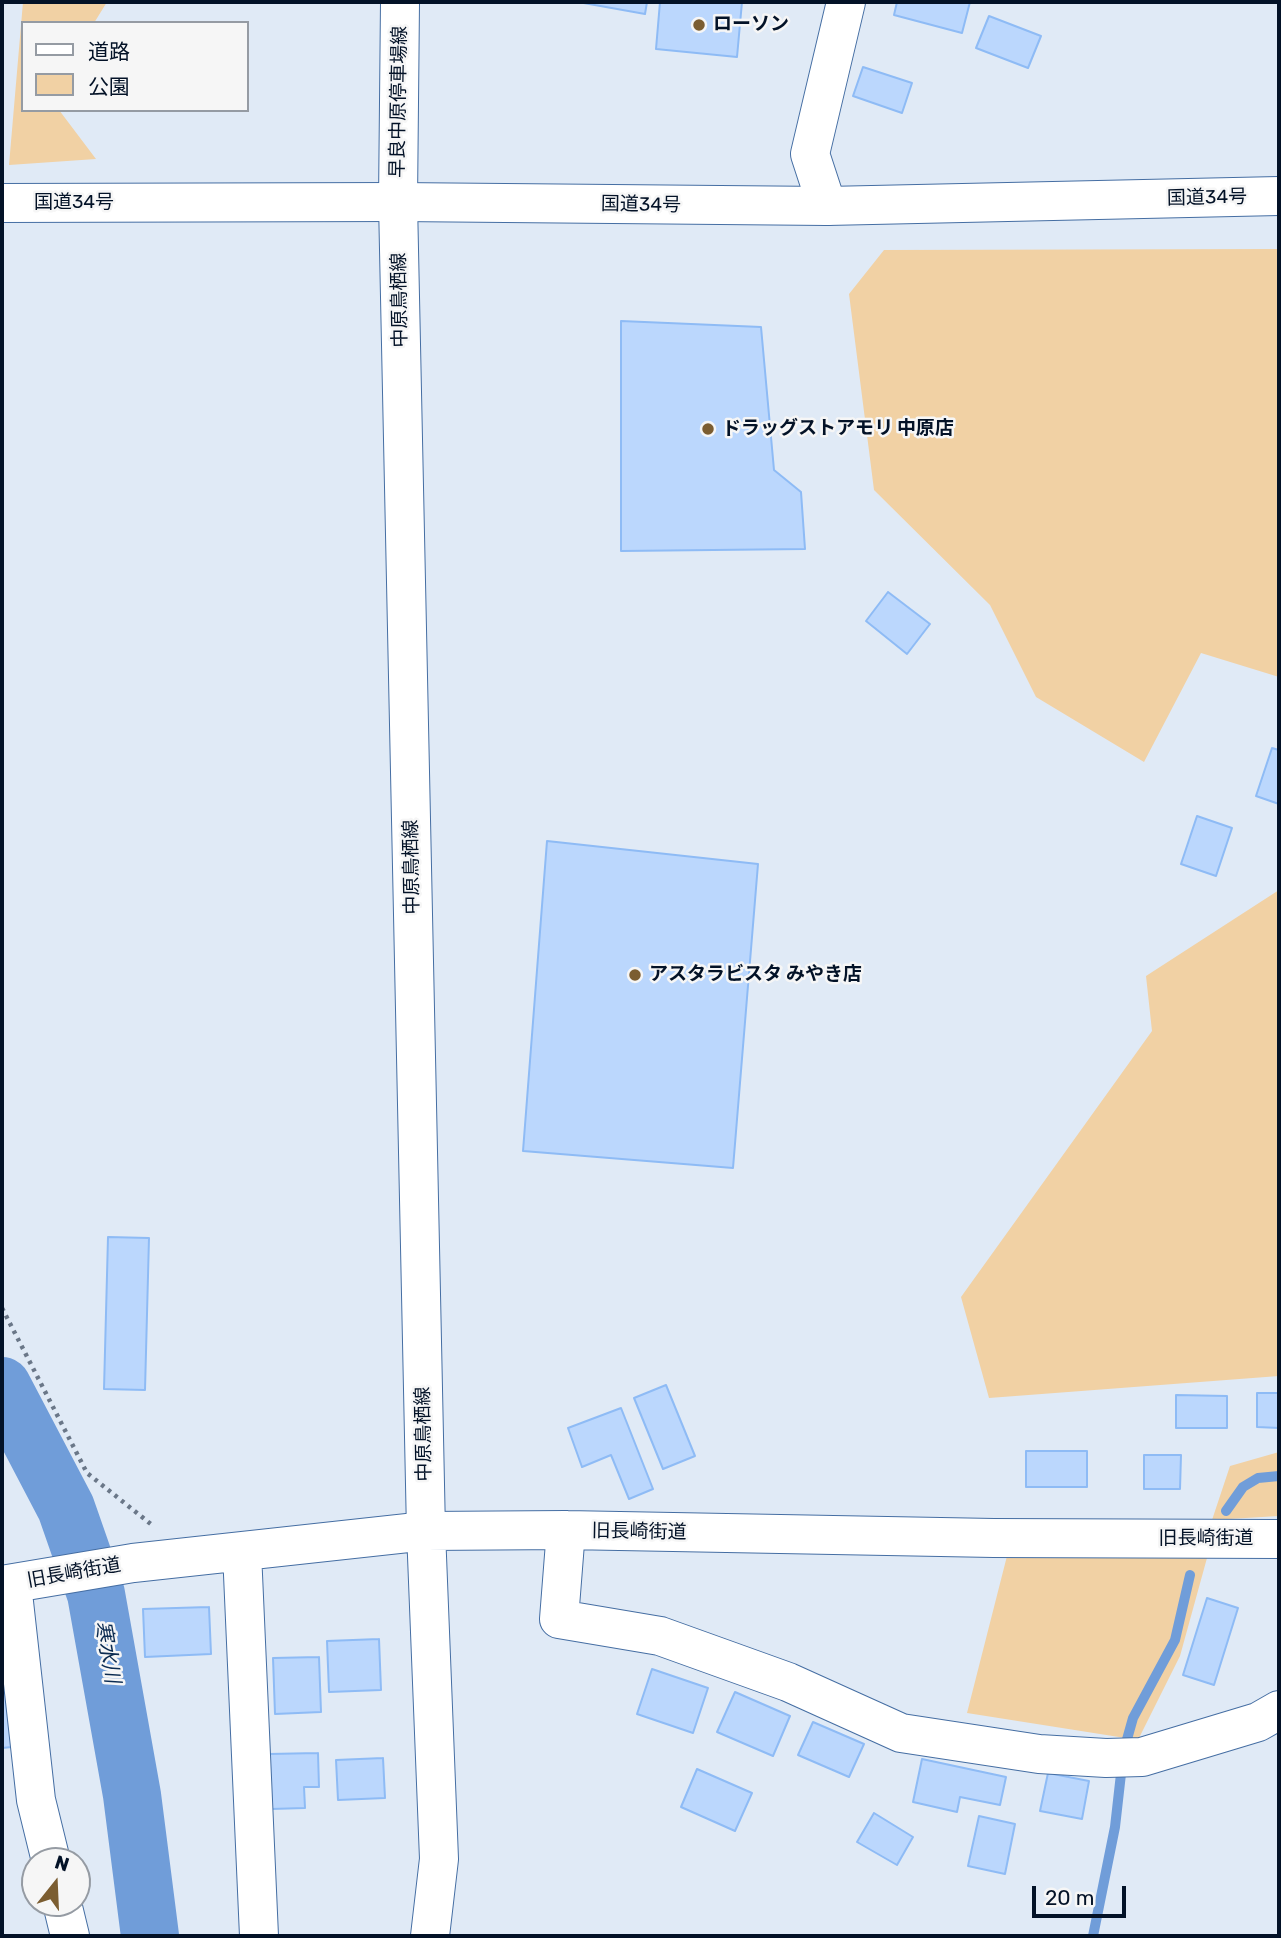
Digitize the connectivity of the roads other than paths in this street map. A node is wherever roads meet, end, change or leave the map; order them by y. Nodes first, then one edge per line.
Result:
1 (400, 2) edge
2 (846, 2) edge
3 (1279, 197) edge
4 (398, 202) junction
5 (5, 203) edge
6 (827, 206) junction
7 (566, 1530) junction
8 (426, 1531) junction
9 (1279, 1539) edge
10 (242, 1552) junction
11 (7, 1584) edge
12 (1279, 1710) edge
13 (48, 1847) edge
14 (65, 1917) edge
15 (70, 1936) edge
16 (259, 1936) edge
17 (430, 1936) edge

1 - 4 main road, 早良中原停車場線
2 - 6 main road
3 - 6 main road, 国道34号
4 - 5 main road, 国道34号
4 - 6 main road, 国道34号
4 - 8 main road, 中原鳥栖線
7 - 8 main road, 旧長崎街道
7 - 9 main road, 旧長崎街道
7 - 12 main road
8 - 10 main road, 旧長崎街道
8 - 17 main road, 中原鳥栖線
10 - 11 main road, 旧長崎街道
10 - 16 main road
11 - 13 main road
14 - 15 main road

